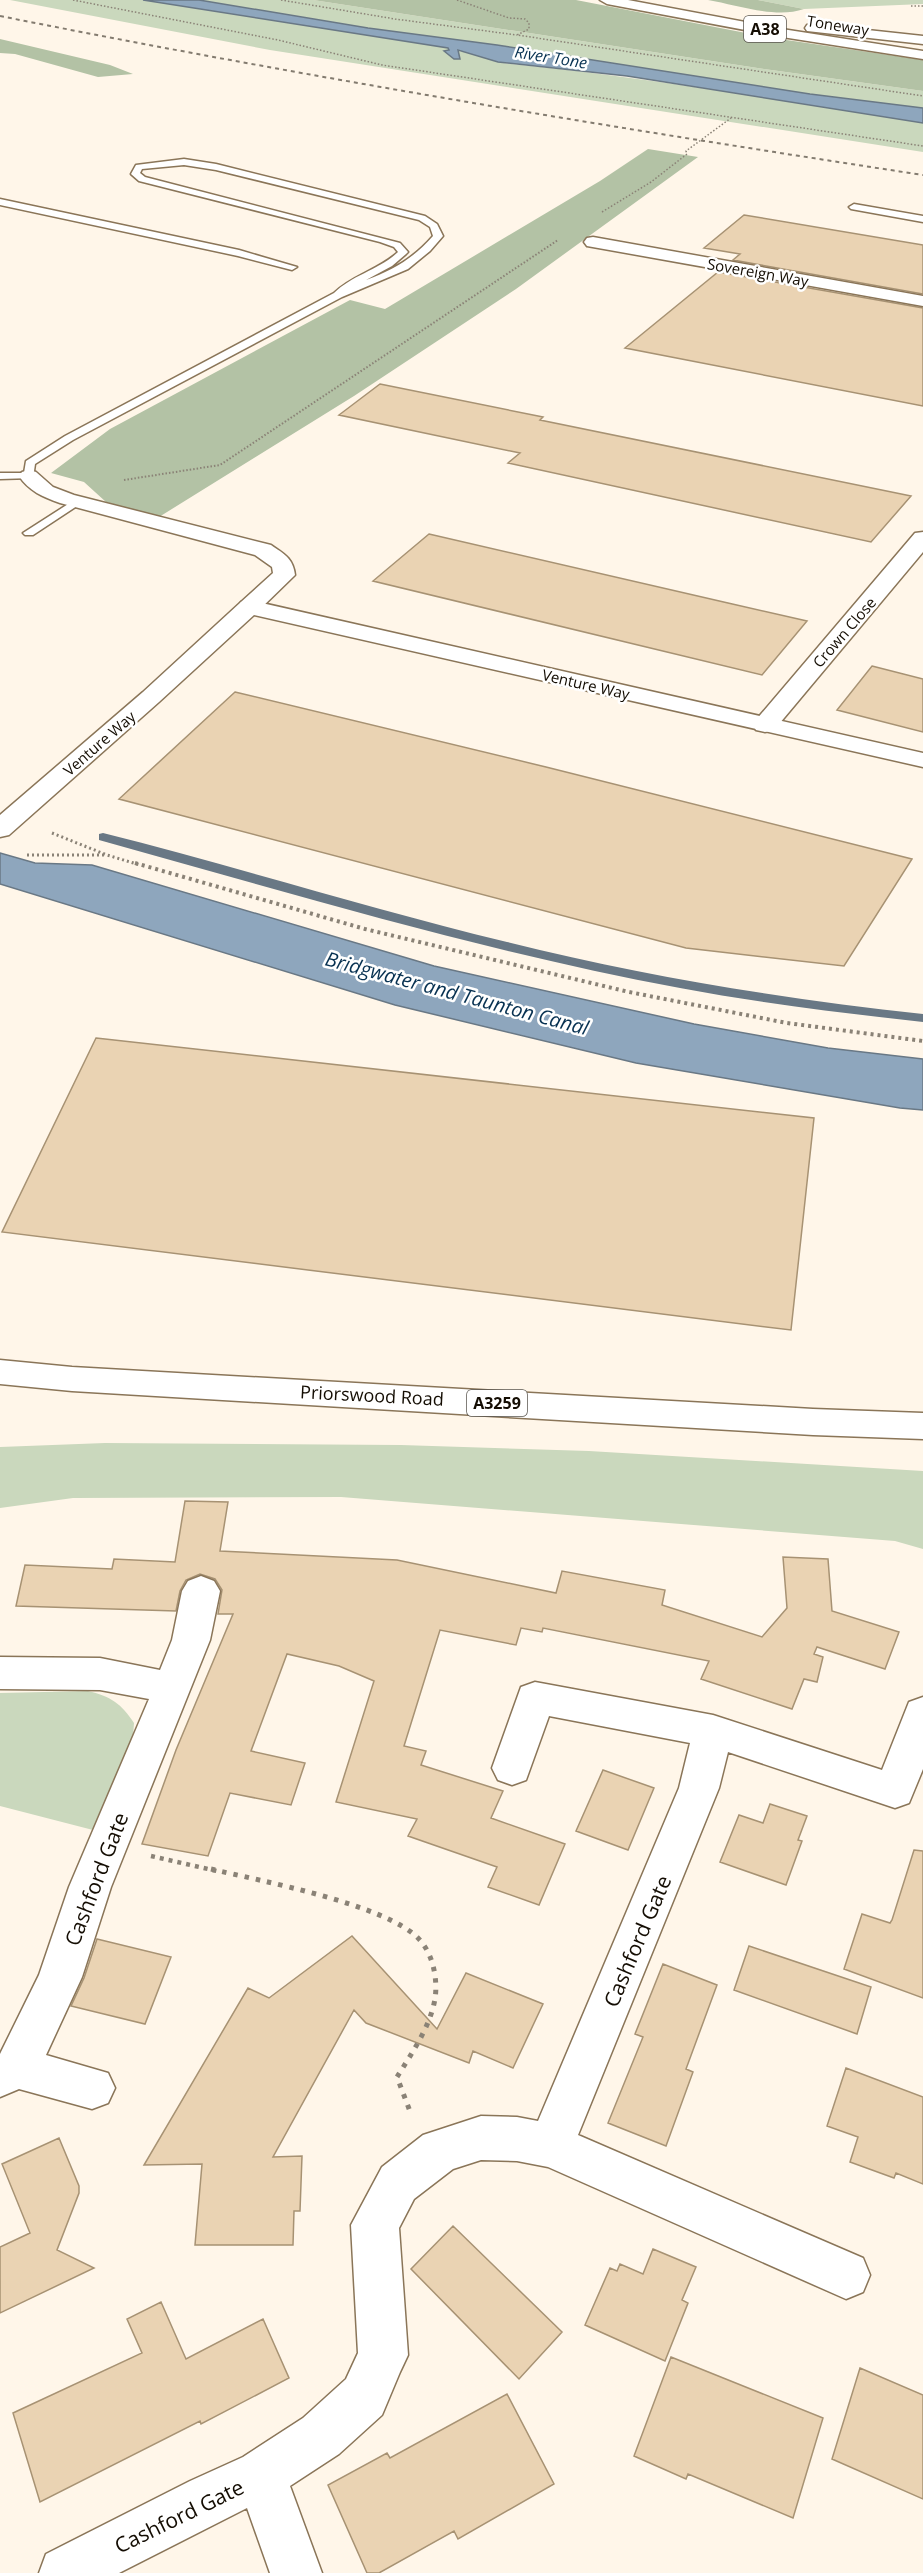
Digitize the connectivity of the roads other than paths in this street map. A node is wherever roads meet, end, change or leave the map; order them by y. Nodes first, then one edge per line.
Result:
1 (607, 0) edge
2 (656, 0) edge
3 (812, 27) junction
4 (923, 40) edge
5 (923, 45) edge
6 (923, 55) edge
7 (0, 202) edge
8 (854, 207) dead end
9 (923, 219) edge
10 (593, 242) dead end
11 (292, 267) dead end
12 (339, 294) junction
13 (923, 302) edge
14 (0, 476) edge
15 (29, 476) junction
16 (72, 500) junction
17 (29, 533) dead end
18 (923, 538) edge
19 (249, 607) junction
20 (765, 725) junction
21 (923, 760) edge
22 (6, 823) edge
23 (0, 1372) edge
24 (72, 1379) junction
25 (0, 1383) edge
26 (923, 1426) edge
27 (201, 1591) dead end
28 (0, 1673) edge
29 (173, 1688) junction
30 (923, 1713) edge
31 (713, 1731) junction
32 (512, 1768) dead end
33 (8, 2072) edge
34 (92, 2088) dead end
35 (551, 2146) junction
36 (846, 2275) dead end
37 (261, 2475) junction
38 (65, 2573) edge
39 (296, 2573) edge

1 - 6 street, Toneway / A38
2 - 3 street, Toneway / A38
3 - 4 street
3 - 5 street, Toneway / A38
7 - 11 lane
8 - 9 lane
10 - 13 street, Sovereign Way
12 - 12 lane
12 - 15 lane
14 - 15 lane
15 - 16 street, Venture Way
16 - 17 lane
16 - 19 street, Venture Way
18 - 20 street, Crown Close
19 - 20 street, Venture Way
19 - 22 street, Venture Way
20 - 21 street, Venture Way
23 - 24 street, Priorswood Road / A3259
24 - 25 street, Priorswood Road / A3259
24 - 26 street, Priorswood Road / A3259
27 - 29 street, Cashford Gate
28 - 29 street
29 - 33 street, Cashford Gate
30 - 31 street
31 - 32 street
31 - 35 street, Cashford Gate
33 - 34 street, Cashford Gate
35 - 36 street, Cashford Gate
35 - 37 street, Cashford Gate
37 - 38 street, Cashford Gate
37 - 39 street, Cashford Gate

